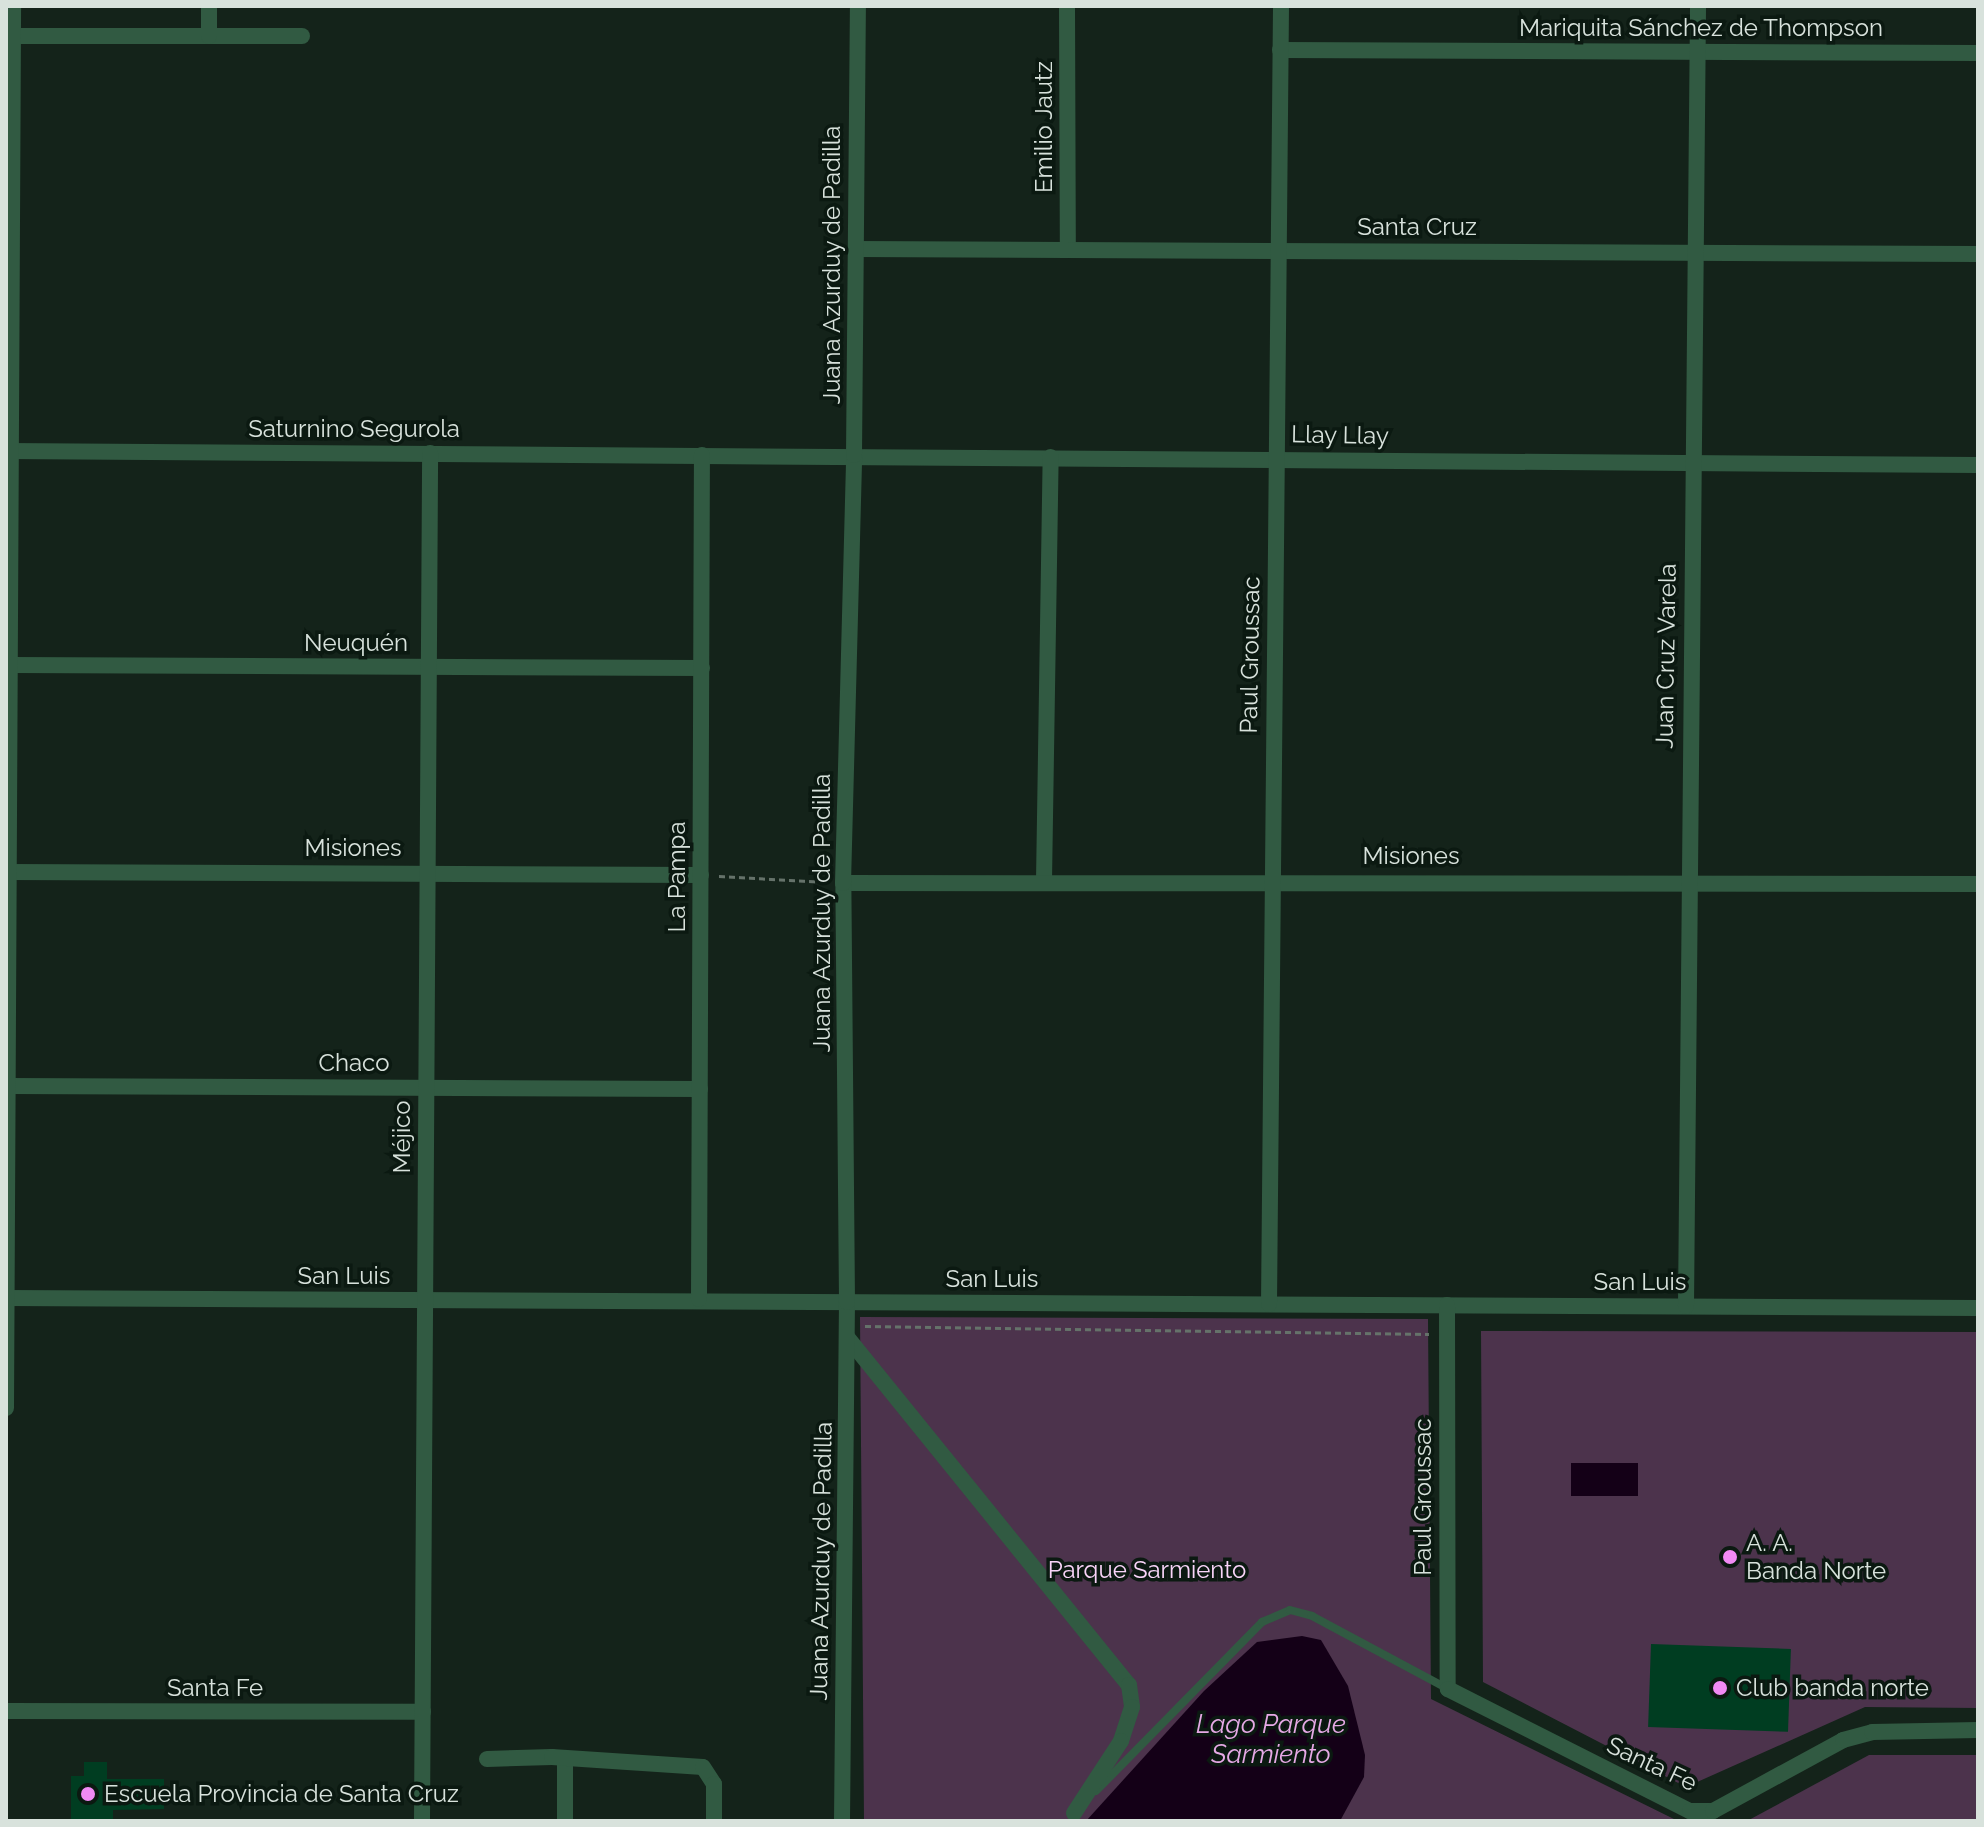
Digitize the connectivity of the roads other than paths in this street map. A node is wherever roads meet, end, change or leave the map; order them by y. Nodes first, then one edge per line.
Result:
1 (13, 6) edge
2 (209, 6) edge
3 (858, 6) edge
4 (1067, 6) edge
5 (1281, 6) edge
6 (1698, 6) edge
7 (10, 36) edge
8 (209, 36) junction
9 (302, 36) dead end
10 (1280, 50) junction
11 (1697, 52) junction
12 (1978, 53) edge
13 (9, 225) edge
14 (1068, 248) junction
15 (856, 249) junction
16 (1278, 251) junction
17 (1695, 253) junction
18 (1978, 254) edge
19 (8, 452) edge
20 (430, 453) junction
21 (702, 455) junction
22 (854, 455) junction
23 (1051, 457) junction
24 (1276, 459) junction
25 (1692, 463) junction
26 (1978, 465) edge
27 (10, 665) junction
28 (429, 668) junction
29 (702, 668) junction
30 (7, 872) edge
31 (428, 873) junction
32 (701, 875) junction
33 (1272, 879) junction
34 (1044, 881) junction
35 (1688, 882) junction
36 (843, 883) junction
37 (1978, 884) edge
38 (8, 1086) edge
39 (427, 1087) junction
40 (700, 1089) junction
41 (6, 1298) edge
42 (699, 1299) junction
43 (425, 1300) junction
44 (847, 1302) junction
45 (1269, 1304) junction
46 (1447, 1305) junction
47 (1686, 1306) junction
48 (1978, 1308) edge
49 (847, 1337) junction
50 (6, 1408) edge
51 (1448, 1689) junction
52 (6, 1711) edge
53 (423, 1712) junction
54 (1978, 1730) edge
55 (565, 1758) junction
56 (487, 1759) dead end
57 (1689, 1816) edge
58 (1071, 1817) edge
59 (422, 1821) edge
60 (565, 1821) edge
61 (714, 1821) edge
62 (842, 1821) edge

1 - 7 street
2 - 8 street
3 - 15 street, Juana Azurduy de Padilla
4 - 14 street, Emilio Jautz
5 - 10 street, Paul Groussac
6 - 11 street, Juan Cruz Varela
7 - 8 street
7 - 13 street
8 - 9 street
10 - 11 street, Mariquita Sánchez de Thompson
10 - 16 street, Paul Groussac
11 - 12 street, Mariquita Sánchez de Thompson
11 - 17 street, Juan Cruz Varela
13 - 19 street
14 - 15 street, Santa Cruz
14 - 16 street, Santa Cruz
15 - 22 street, Juana Azurduy de Padilla
16 - 17 street, Santa Cruz
16 - 24 street, Paul Groussac
17 - 18 street, Santa Cruz
17 - 25 street, Juan Cruz Varela
19 - 20 street, Saturnino Segurola
19 - 27 street
20 - 21 street, Saturnino Segurola
20 - 28 street, Méjico
21 - 22 street, Llay Llay
21 - 29 street, La Pampa
22 - 23 street, Llay Llay
22 - 36 street, Juana Azurduy de Padilla
23 - 24 street, Llay Llay
23 - 34 street
24 - 25 street, Llay Llay
24 - 33 street, Paul Groussac
25 - 26 street, Llay Llay
25 - 35 street, Juan Cruz Varela
27 - 28 street, Neuquén
27 - 30 street
28 - 29 street, Neuquén
28 - 31 street, Méjico
29 - 32 street, La Pampa
30 - 31 street, Misiones
30 - 38 street
31 - 32 street, Misiones
31 - 39 street, Méjico
32 - 40 street, La Pampa
33 - 34 street, Misiones
33 - 35 street, Misiones
33 - 45 street, Paul Groussac
34 - 36 street, Misiones
35 - 37 street, Misiones
35 - 47 street, Juan Cruz Varela
36 - 44 street, Juana Azurduy de Padilla
38 - 39 street, Chaco
38 - 41 street
39 - 40 street, Chaco
39 - 43 street, Méjico
40 - 42 street, La Pampa
41 - 43 street, San Luis
41 - 50 street
42 - 43 street, San Luis
42 - 44 street, San Luis
43 - 53 street, Méjico
44 - 45 street, San Luis
44 - 49 street, Juana Azurduy de Padilla
45 - 46 street, San Luis
46 - 47 street, San Luis
46 - 51 street, Paul Groussac
47 - 48 street, San Luis
49 - 58 street
49 - 62 street, Juana Azurduy de Padilla
51 - 57 street, Santa Fe
51 - 58 lane
52 - 53 street, Santa Fe
53 - 59 street, Méjico
54 - 57 street, Santa Fe
55 - 56 street
55 - 60 street
55 - 61 street

